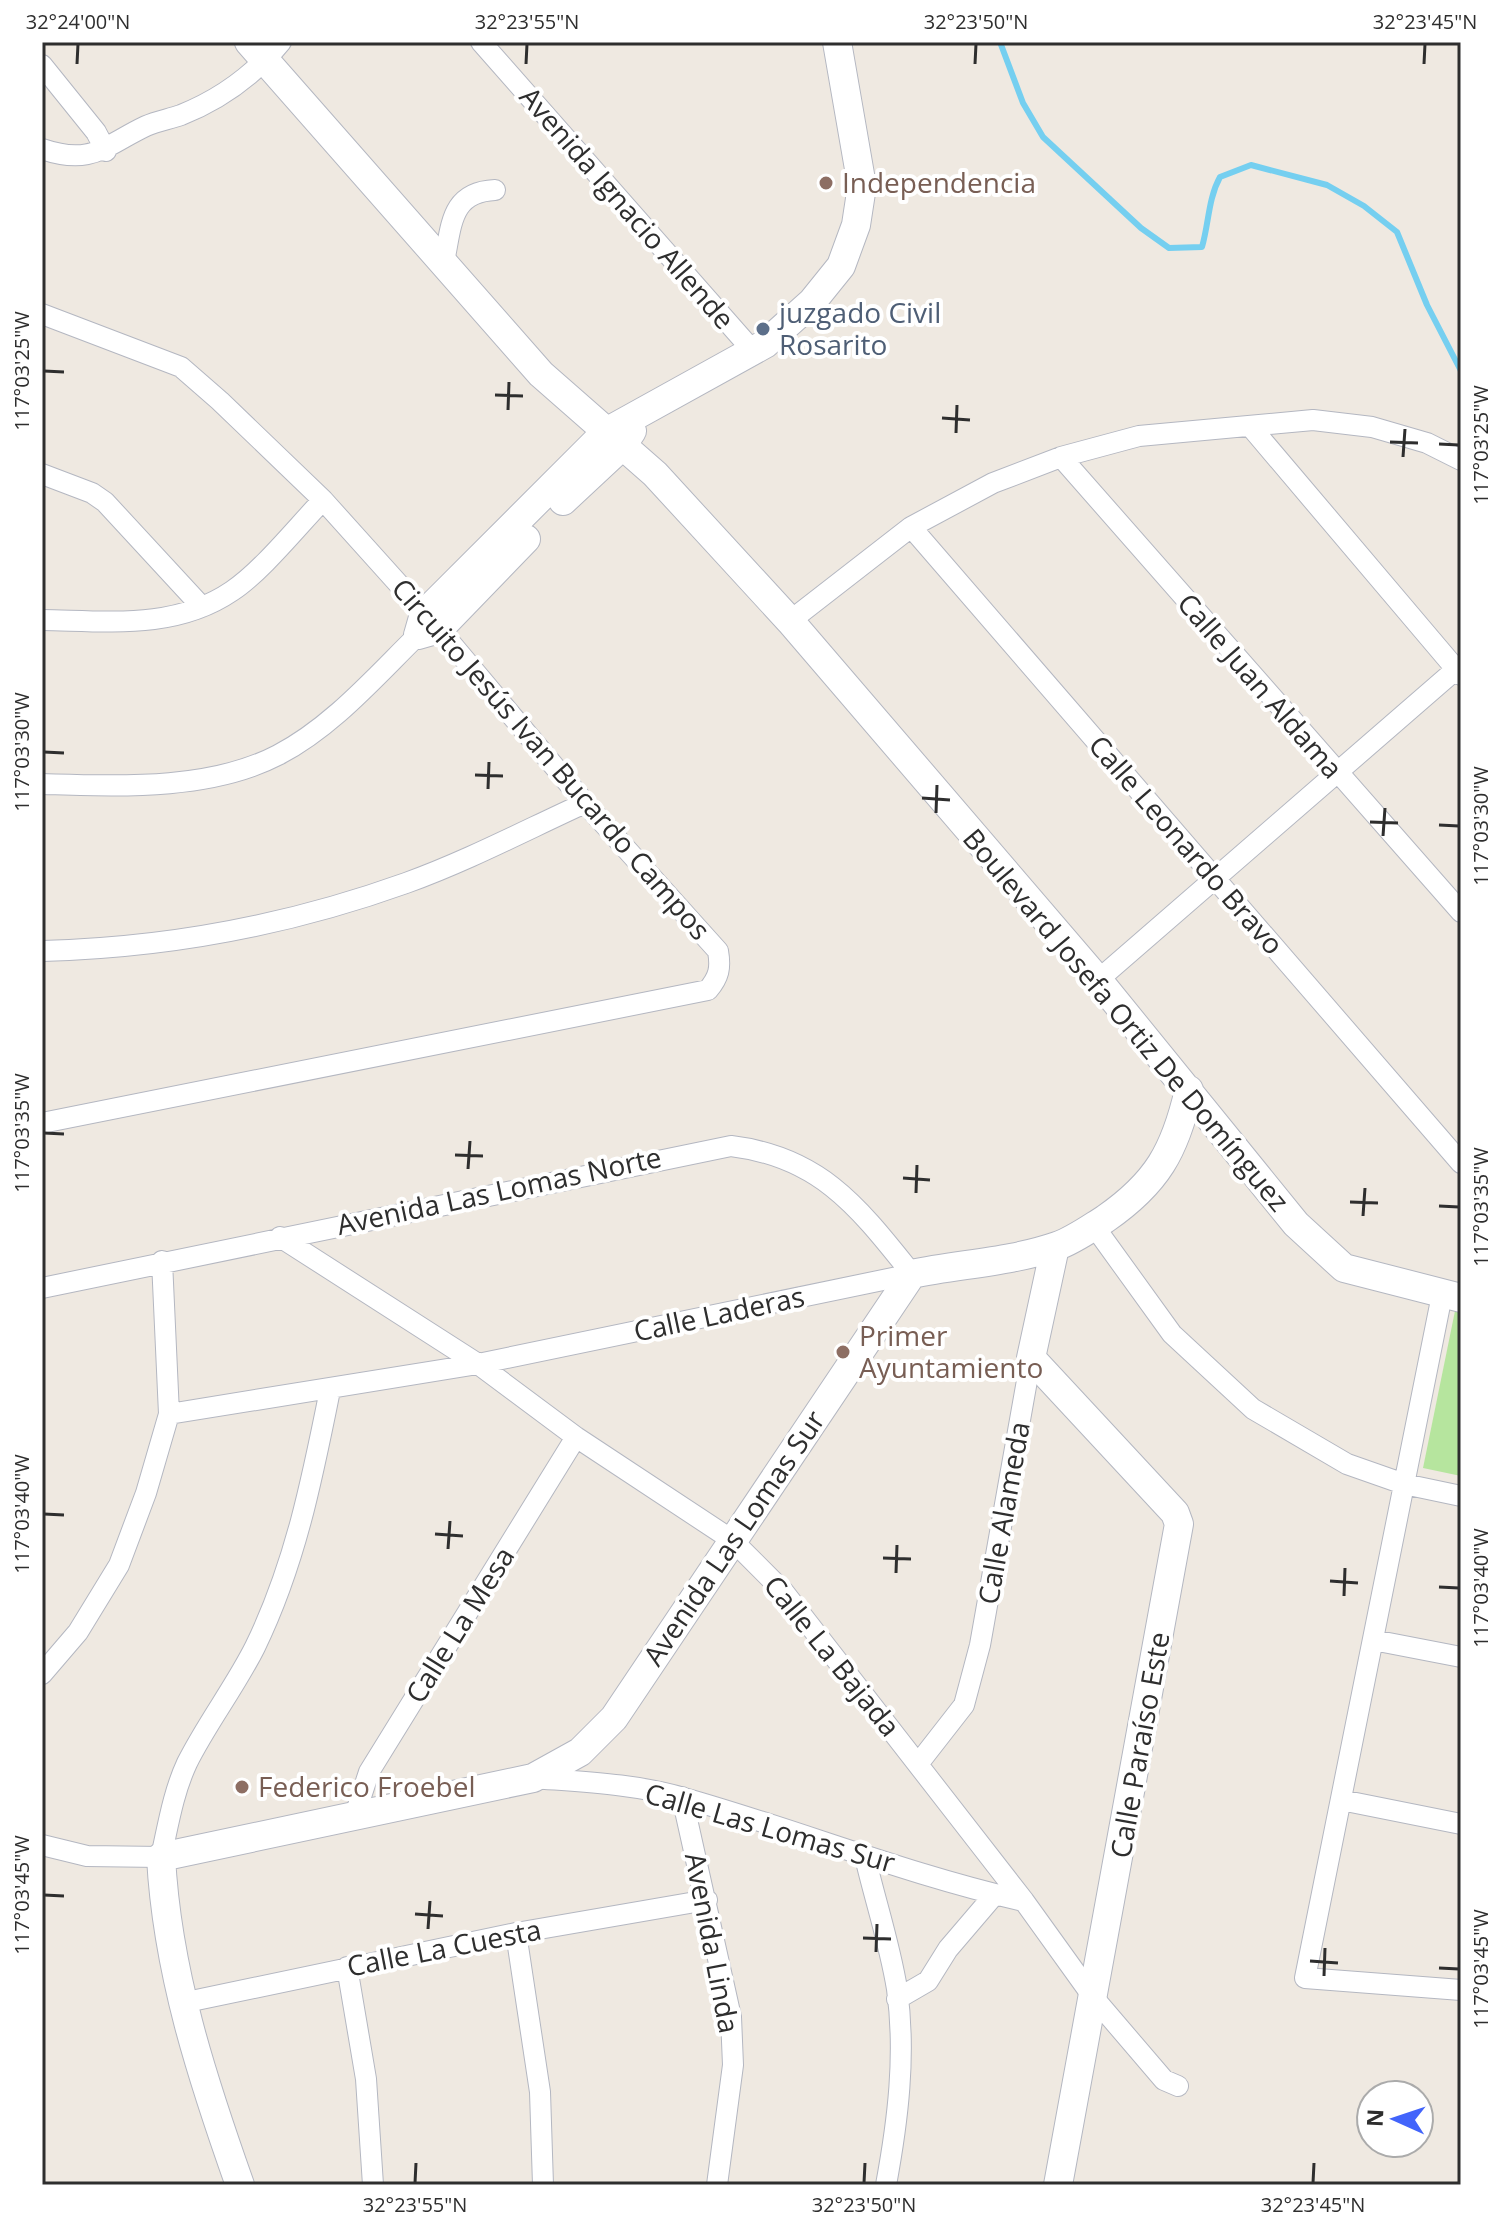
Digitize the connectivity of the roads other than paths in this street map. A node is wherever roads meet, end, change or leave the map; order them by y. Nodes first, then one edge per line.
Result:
1 (481, 42) edge
2 (837, 42) edge
3 (265, 48) edge
4 (42, 65) edge
5 (42, 149) edge
6 (106, 151) junction
7 (495, 190) dead end
8 (443, 266) junction
9 (42, 314) edge
10 (753, 351) junction
11 (1250, 426) junction
12 (614, 439) junction
13 (1061, 457) junction
14 (1461, 460) edge
15 (42, 474) edge
16 (323, 500) junction
17 (911, 527) junction
18 (202, 607) junction
19 (42, 620) edge
20 (790, 621) junction
21 (427, 626) junction
22 (1459, 669) edge
23 (1338, 775) junction
24 (42, 784) edge
25 (585, 803) junction
26 (1216, 881) junction
27 (1461, 912) edge
28 (42, 951) edge
29 (1098, 980) junction
30 (1189, 1090) junction
31 (42, 1123) edge
32 (1461, 1163) edge
33 (1094, 1226) junction
34 (280, 1237) junction
35 (1055, 1247) junction
36 (162, 1261) junction
37 (912, 1274) junction
38 (42, 1288) edge
39 (1451, 1296) edge
40 (1031, 1358) junction
41 (478, 1364) junction
42 (330, 1390) junction
43 (169, 1414) junction
44 (576, 1437) junction
45 (1404, 1484) junction
46 (1461, 1496) edge
47 (732, 1540) junction
48 (1373, 1640) junction
49 (1461, 1657) edge
50 (42, 1674) edge
51 (918, 1764) junction
52 (533, 1778) junction
53 (682, 1797) junction
54 (1341, 1800) junction
55 (354, 1818) junction
56 (1461, 1824) edge
57 (42, 1845) edge
58 (161, 1857) junction
59 (865, 1857) junction
60 (995, 1894) junction
61 (707, 1900) junction
62 (1024, 1901) junction
63 (516, 1933) junction
64 (347, 1967) junction
65 (1461, 1990) edge
66 (1093, 1997) junction
67 (897, 1999) junction
68 (182, 2003) junction
69 (1178, 2086) dead end
70 (240, 2185) edge
71 (373, 2185) edge
72 (543, 2185) edge
73 (717, 2185) edge
74 (886, 2185) edge
75 (1058, 2185) edge

1 - 10 street, Avenida Ignacio Allende
2 - 10 street
3 - 6 street
3 - 8 street, Boulevard Josefa Ortiz De Domínguez
4 - 6 street
5 - 6 street
7 - 8 street
8 - 12 street, Boulevard Josefa Ortiz De Domínguez
9 - 16 street, Circuito Jesús Ivan Bucardo Campos
10 - 12 street, Avenida Ignacio Allende
11 - 13 street
11 - 14 street
11 - 22 street
12 - 20 street, Boulevard Josefa Ortiz De Domínguez
12 - 21 street
13 - 17 street
13 - 23 street, Calle Juan Aldama
15 - 18 street
16 - 18 street
16 - 21 street, Circuito Jesús Ivan Bucardo Campos
17 - 20 street
17 - 26 street, Calle Leonardo Bravo
18 - 19 street
20 - 29 street, Boulevard Josefa Ortiz De Domínguez
21 - 24 street
21 - 25 street, Circuito Jesús Ivan Bucardo Campos
22 - 23 street
23 - 26 street
23 - 27 street, Calle Juan Aldama
25 - 28 street
25 - 31 street, Circuito Jesús Ivan Bucardo Campos
26 - 29 street
26 - 32 street, Calle Leonardo Bravo
29 - 30 street, Boulevard Josefa Ortiz De Domínguez
30 - 33 street, Calle Laderas
30 - 39 street, Boulevard Josefa Ortiz De Domínguez
33 - 35 street, Calle Laderas
33 - 45 street
34 - 36 street, Avenida Las Lomas Norte
34 - 37 street, Avenida Las Lomas Norte
34 - 41 street, Calle La Bajada
35 - 37 street, Calle Laderas
35 - 40 street, Calle Alameda
36 - 38 street, Avenida Las Lomas Norte
36 - 43 street
37 - 41 street, Calle Laderas
37 - 47 street, Avenida Las Lomas Sur
39 - 45 street
40 - 51 street, Calle Alameda
40 - 66 street, Calle Paraíso Este
41 - 42 street, Calle Laderas
41 - 44 street, Calle La Bajada
42 - 43 street, Calle Laderas
42 - 58 street
43 - 50 street
44 - 47 street, Calle La Bajada
44 - 55 street, Calle La Mesa
45 - 46 street
45 - 48 street
47 - 51 street, Calle La Bajada
47 - 52 street, Avenida Las Lomas Sur
48 - 49 street
48 - 54 street
51 - 62 street, Calle La Bajada
52 - 53 street, Calle Las Lomas Sur
52 - 55 street, Calle Las Lomas Sur
53 - 59 street, Calle Las Lomas Sur
53 - 61 street, Avenida Linda
54 - 56 street
54 - 65 street
55 - 58 street, Calle Las Lomas Sur
57 - 58 street, Calle Las Lomas Sur
58 - 68 street
59 - 60 street, Calle Las Lomas Sur
59 - 67 street
60 - 62 street, Calle Las Lomas Sur
60 - 67 street
61 - 63 street, Calle La Cuesta
61 - 73 street, Avenida Linda
62 - 66 street, Calle La Bajada
63 - 64 street, Calle La Cuesta
63 - 72 street
64 - 68 street, Calle La Cuesta
64 - 71 street
66 - 69 street, Calle La Bajada
66 - 75 street, Calle Paraíso Este
67 - 74 street
68 - 70 street

